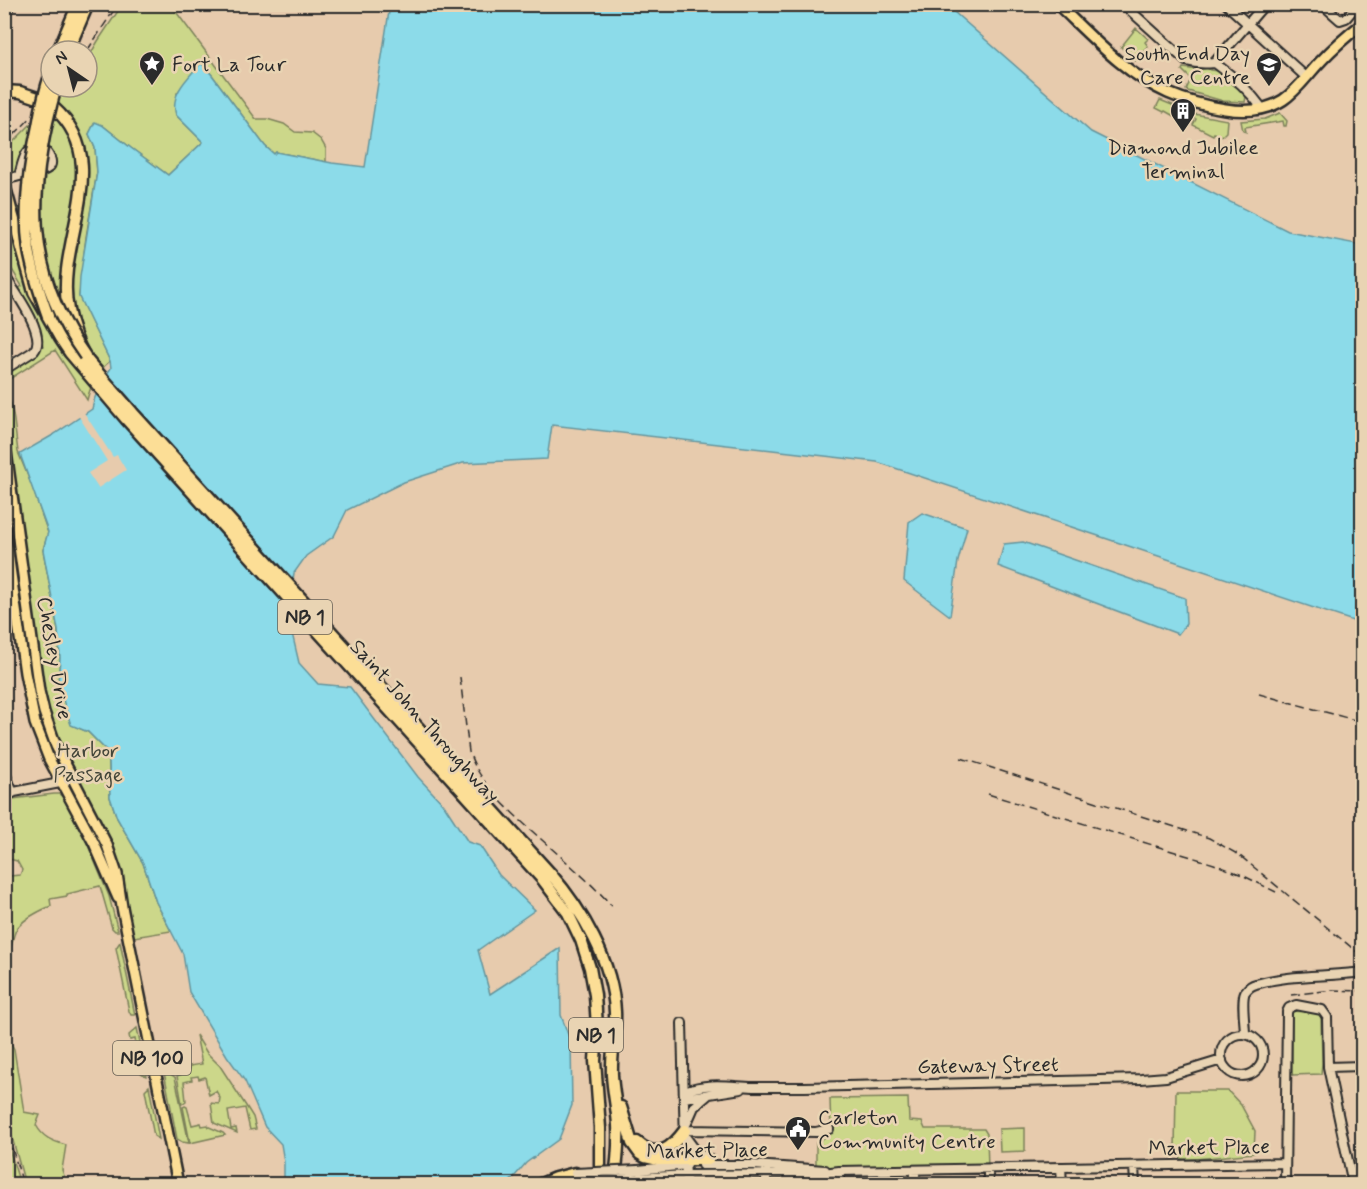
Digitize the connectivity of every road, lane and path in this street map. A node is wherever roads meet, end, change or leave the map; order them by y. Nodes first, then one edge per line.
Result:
1 (9, 4) edge
2 (78, 4) edge
3 (1057, 4) edge
4 (1123, 4) edge
5 (1226, 4) edge
6 (1265, 4) edge
7 (1323, 4) edge
8 (1358, 4) edge
9 (88, 5) edge
10 (4, 14) edge
11 (1362, 24) edge
12 (1248, 25) junction
13 (63, 39) edge
14 (73, 39) edge
15 (1214, 63) junction
16 (1306, 77) junction
17 (4, 91) edge
18 (43, 99) edge
19 (53, 99) edge
20 (1262, 108) junction
21 (19, 176) junction
22 (4, 182) edge
23 (4, 275) edge
24 (48, 316) junction
25 (85, 356) junction
26 (4, 370) edge
27 (4, 437) edge
28 (4, 525) edge
29 (36, 671) junction
30 (25, 673) junction
31 (4, 770) edge
32 (72, 778) junction
33 (62, 784) junction
34 (9, 794) edge
35 (122, 907) junction
36 (573, 910) junction
37 (596, 944) junction
38 (1362, 972) edge
39 (682, 1023) dead end
40 (615, 1027) junction
41 (1245, 1034) junction
42 (1222, 1060) junction
43 (1362, 1066) edge
44 (1328, 1067) junction
45 (752, 1087) junction
46 (716, 1092) junction
47 (684, 1094) junction
48 (830, 1128) dead end
49 (628, 1133) junction
50 (685, 1133) junction
51 (708, 1160) junction
52 (685, 1162) junction
53 (1285, 1163) junction
54 (754, 1165) junction
55 (766, 1166) junction
56 (1134, 1166) junction
57 (1061, 1167) junction
58 (988, 1168) junction
59 (915, 1170) junction
60 (836, 1171) junction
61 (638, 1174) junction
62 (686, 1175) junction
63 (766, 1175) junction
64 (650, 1177) junction
65 (574, 1178) junction
66 (178, 1185) edge
67 (541, 1185) edge
68 (560, 1185) edge
69 (598, 1185) edge
70 (613, 1185) edge
71 (666, 1185) edge
72 (686, 1185) edge
73 (766, 1185) edge
74 (840, 1185) edge
75 (915, 1185) edge
76 (988, 1185) edge
77 (1062, 1185) edge
78 (1134, 1185) edge
79 (1285, 1185) edge
80 (1353, 1185) edge

1 - 10 main road
2 - 13 highway
3 - 20 main road
4 - 15 street
5 - 12 street
6 - 12 street
7 - 8 street
9 - 14 highway
11 - 16 main road
12 - 15 street
12 - 16 street
15 - 20 street
16 - 20 main road
17 - 25 highway, bridge
18 - 24 highway, Saint John Throughway / NB 1, bridge
19 - 25 highway, Saint John Throughway / NB 1, bridge
21 - 21 street
21 - 22 street
22 - 24 highway, bridge
23 - 26 street
24 - 36 highway, Saint John Throughway / NB 1
25 - 36 highway, Saint John Throughway / NB 1
27 - 29 main road, Chesley Drive / NB 100
28 - 30 main road, Chesley Drive / NB 100
29 - 30 main road
29 - 32 main road, Chesley Drive / NB 100
30 - 33 main road, Chesley Drive / NB 100
31 - 34 street
32 - 33 street
32 - 35 main road, Chesley Drive / NB 100
33 - 34 street
33 - 35 main road, Chesley Drive / NB 100
35 - 66 main road, Chesley Drive / NB 100
36 - 37 highway, Saint John Throughway / NB 1
36 - 69 highway, Saint John Throughway / NB 1
37 - 40 highway, Saint John Throughway / NB 1
37 - 70 highway, Saint John Throughway / NB 1
38 - 41 street
39 - 47 street
40 - 49 highway
40 - 70 highway, Saint John Throughway / NB 1
41 - 42 street
41 - 42 street
42 - 45 street, Gateway Street
43 - 44 street
44 - 53 street
44 - 80 street
45 - 46 street, Gateway Street
45 - 47 street, Gateway Street
46 - 47 street, Gateway Street
46 - 50 street
47 - 50 street
48 - 50 street
49 - 50 highway
49 - 52 highway
50 - 51 street
50 - 52 street
51 - 52 highway
51 - 54 street
52 - 54 street, Market Place
52 - 61 street, Market Place
52 - 62 street
53 - 56 street, Market Place
53 - 79 street
54 - 55 street, Market Place
55 - 60 street, Market Place
55 - 63 street
56 - 57 street, Market Place
56 - 78 street
57 - 58 street, Market Place
57 - 77 street
58 - 59 street, Market Place
58 - 76 street
59 - 60 street, Market Place
59 - 75 street
60 - 63 street, Market Place
60 - 74 street
61 - 64 street, Market Place
61 - 65 street, Market Place, bridge
62 - 63 street, Market Place
62 - 64 street, Market Place
62 - 72 street
63 - 73 street
64 - 71 street
65 - 67 highway
65 - 68 highway

